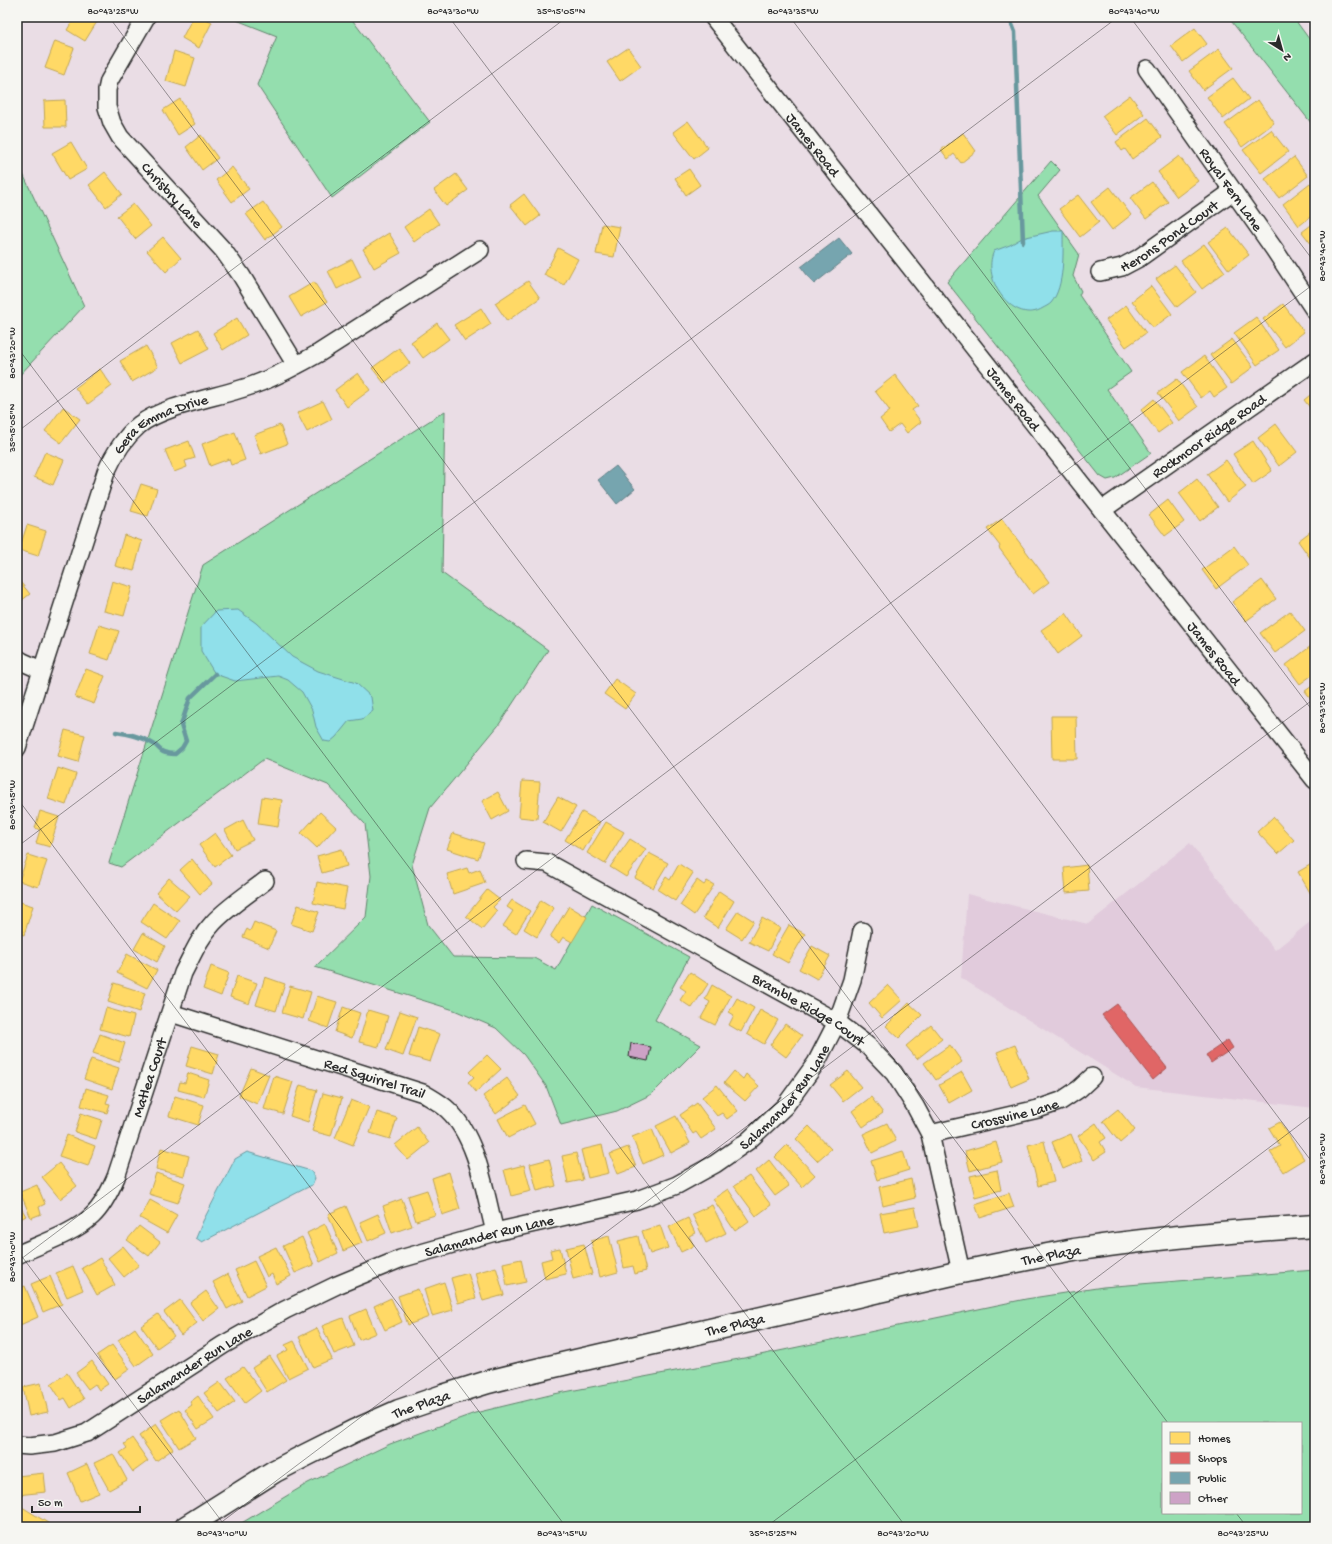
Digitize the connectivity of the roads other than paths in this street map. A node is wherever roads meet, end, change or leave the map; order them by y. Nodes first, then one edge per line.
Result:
1 (146, 17) edge
2 (713, 17) edge
3 (1147, 69) dead end
4 (1234, 191) junction
5 (480, 250) dead end
6 (1100, 272) dead end
7 (1315, 311) edge
8 (1315, 361) edge
9 (296, 365) junction
10 (1102, 510) junction
11 (17, 658) edge
12 (41, 670) junction
13 (17, 748) edge
14 (1315, 780) edge
15 (526, 861) dead end
16 (265, 881) dead end
17 (862, 931) dead end
18 (171, 1013) junction
19 (837, 1022) junction
20 (1092, 1077) dead end
21 (930, 1134) junction
22 (1315, 1226) edge
23 (495, 1232) junction
24 (17, 1255) edge
25 (960, 1272) junction
26 (17, 1445) edge
27 (186, 1527) edge

1 - 9 street, Chrisbry Lane
2 - 10 street, James Road
3 - 4 street, Royal Fern Lane
4 - 6 street, Herons Pond Court
4 - 7 street, Royal Fern Lane
5 - 9 street, Gera Emma Drive
8 - 10 street, Rockmoor Ridge Road
9 - 12 street, Gera Emma Drive
10 - 14 street, James Road
11 - 12 street
12 - 13 street, Gera Emma Drive
15 - 19 street, Bramble Ridge Court
16 - 18 street, Matlea Court
17 - 19 street, Salamander Run Lane
18 - 23 street, Red Squirrel Trail
18 - 24 street, Matlea Court
19 - 21 street, Bramble Ridge Court
19 - 23 street, Salamander Run Lane
20 - 21 street, Crossvine Lane
21 - 25 street, Bramble Ridge Court
22 - 25 street, The Plaza
23 - 26 street, Salamander Run Lane
25 - 27 street, The Plaza

